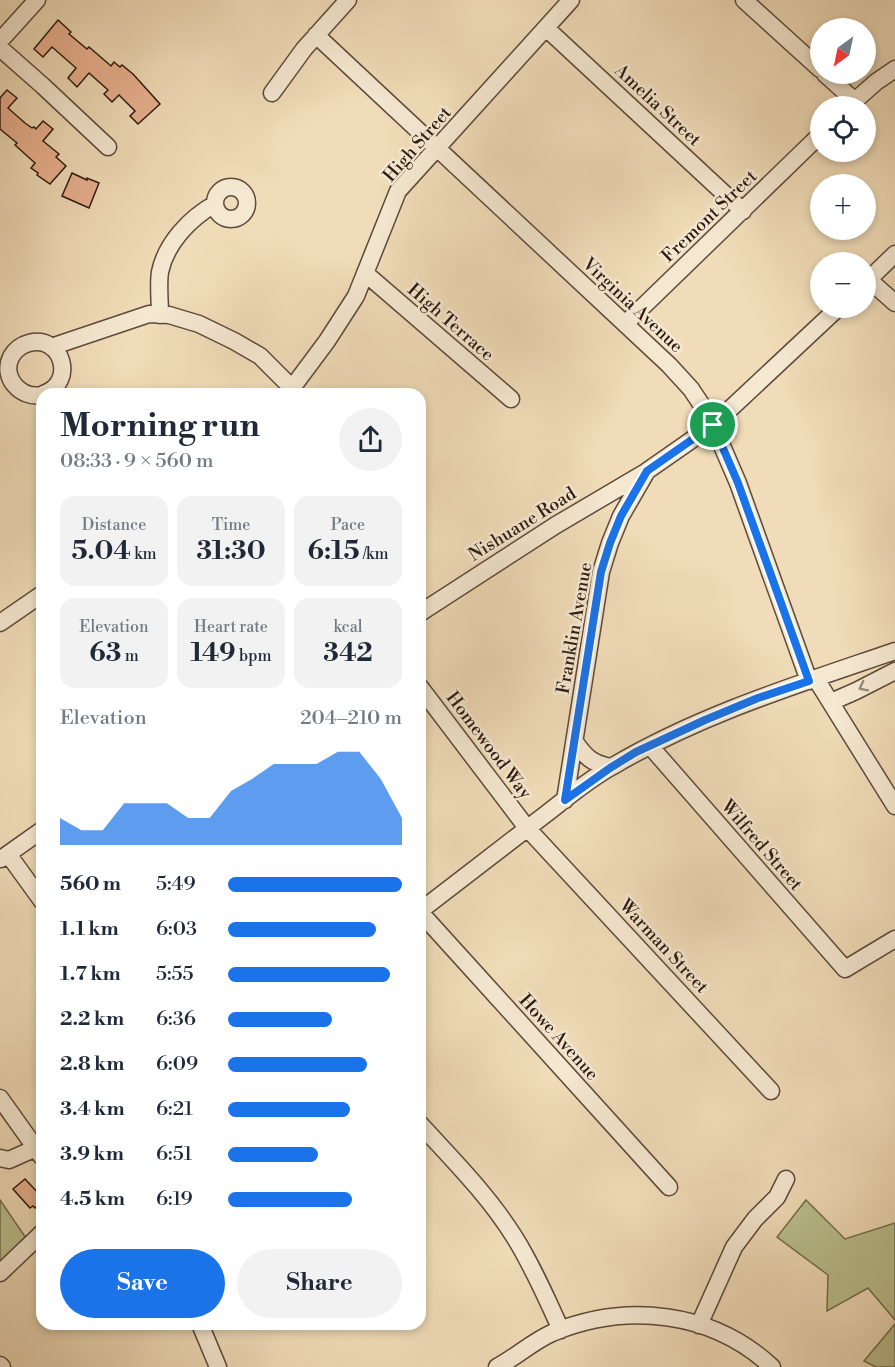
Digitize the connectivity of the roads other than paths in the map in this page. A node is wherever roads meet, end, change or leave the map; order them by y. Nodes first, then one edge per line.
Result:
1 (37, 0) edge
2 (348, 0) edge
3 (571, 0) edge
4 (754, 3) edge
5 (546, 28) junction
6 (316, 35) junction
7 (0, 41) edge
8 (0, 48) edge
9 (810, 59) edge
10 (895, 69) edge
11 (834, 84) edge
12 (272, 93) dead end
13 (845, 96) edge
14 (861, 96) edge
15 (810, 145) edge
16 (108, 147) dead end
17 (437, 148) junction
18 (215, 204) dead end
19 (742, 211) junction
20 (895, 254) edge
21 (876, 272) edge
22 (365, 273) junction
23 (876, 287) edge
24 (895, 303) edge
25 (160, 315) junction
26 (827, 318) edge
27 (625, 324) junction
28 (51, 347) junction
29 (55, 388) edge
30 (287, 388) edge
31 (291, 388) edge
32 (36, 396) edge
33 (512, 399) dead end
34 (713, 425) junction
35 (647, 471) junction
36 (36, 598) edge
37 (426, 609) edge
38 (0, 623) edge
39 (895, 651) edge
40 (895, 671) edge
41 (813, 680) junction
42 (426, 695) edge
43 (831, 702) junction
44 (575, 742) junction
45 (650, 746) junction
46 (610, 768) junction
47 (565, 800) junction
48 (895, 806) edge
49 (527, 828) junction
50 (36, 834) edge
51 (4, 857) edge
52 (36, 894) edge
53 (426, 907) edge
54 (426, 919) edge
55 (895, 939) edge
56 (771, 1091) dead end
57 (0, 1098) edge
58 (426, 1131) edge
59 (36, 1149) edge
60 (36, 1154) edge
61 (0, 1158) edge
62 (786, 1179) dead end
63 (669, 1187) dead end
64 (36, 1239) edge
65 (0, 1273) edge
66 (699, 1324) junction
67 (203, 1330) edge
68 (561, 1330) junction
69 (218, 1367) edge
70 (497, 1367) edge
71 (772, 1367) edge

1 - 7 street
2 - 6 street
3 - 5 street, High Street
4 - 9 street
5 - 17 street, High Street
5 - 19 street, Amelia Street
6 - 12 street
6 - 17 street, Virginia Avenue
8 - 16 street
10 - 14 street
11 - 13 street
15 - 19 street, Fremont Street
17 - 22 street, High Street
17 - 27 street, Virginia Avenue
18 - 25 street
19 - 27 street, Fremont Street
20 - 21 street
22 - 31 street, High Street
22 - 33 street, High Terrace
23 - 24 street
25 - 28 street
25 - 30 street
26 - 34 street, Franklin Avenue
27 - 34 street, Virginia Avenue
28 - 29 street
28 - 32 street
34 - 35 street, Franklin Avenue
34 - 41 street, Virginia Avenue
35 - 37 street, Nishuane Road
35 - 44 street, Franklin Avenue
36 - 38 street
39 - 41 street
40 -> 43 street
41 - 43 street, Virginia Avenue
41 - 45 street
42 - 49 street, Homewood Way
43 - 48 street, Virginia Avenue
44 - 46 street
44 - 47 street, Franklin Avenue
45 - 46 street
45 - 55 street, Wilfred Street
46 - 47 street
47 - 49 street
49 - 53 street
49 - 56 street, Warman Street
50 - 51 street
51 - 52 street
54 - 63 street, Howe Avenue
57 - 59 street
58 - 68 street
60 - 61 street
62 - 66 street
64 - 65 street
66 - 68 street
66 - 71 street
67 - 69 street
68 - 70 street

